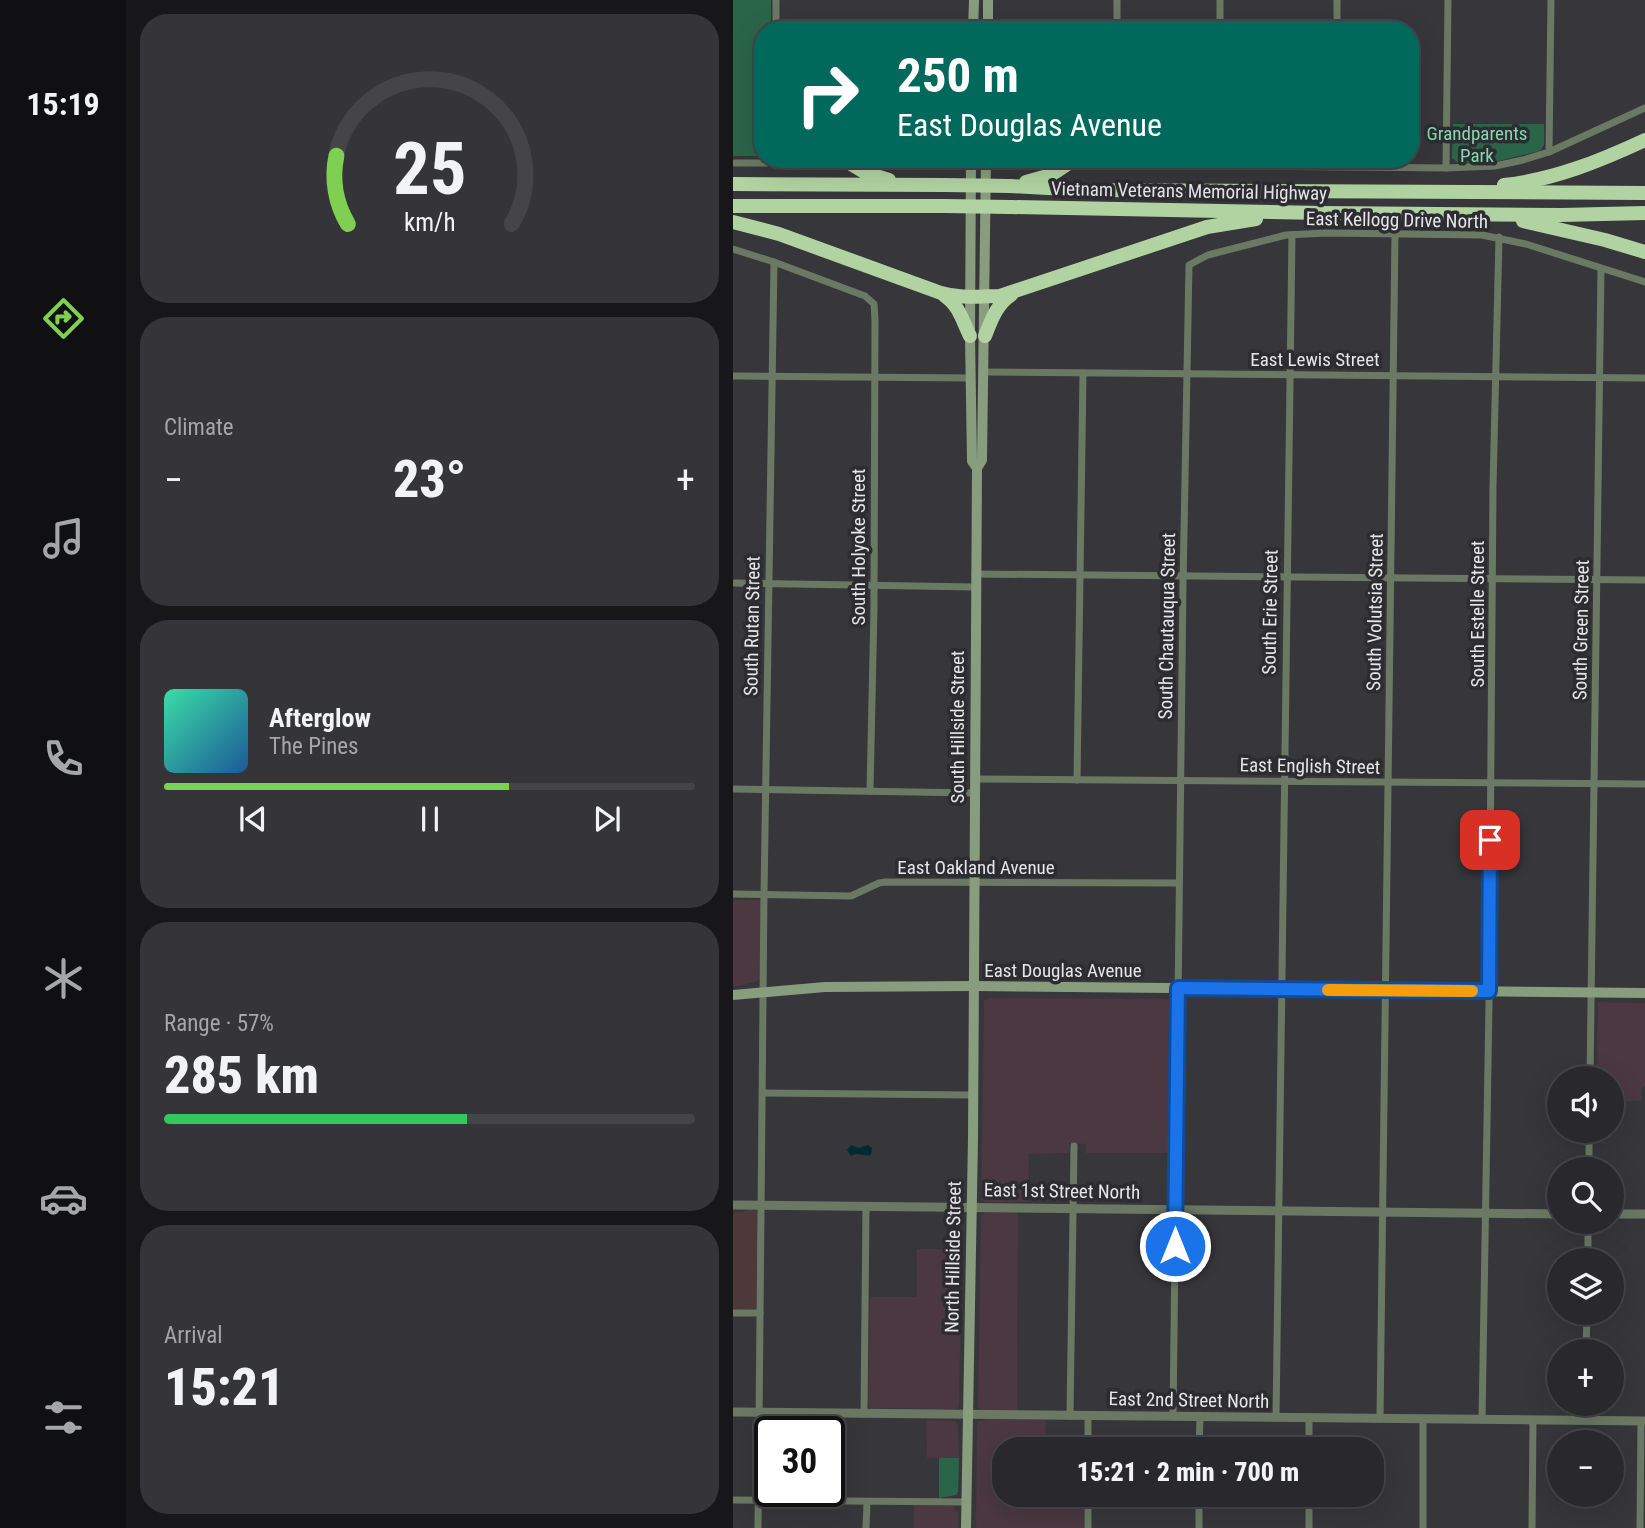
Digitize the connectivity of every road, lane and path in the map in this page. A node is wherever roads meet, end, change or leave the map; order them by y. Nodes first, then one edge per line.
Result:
1 (776, 0) edge
2 (974, 0) edge
3 (989, 0) edge
4 (1117, 0) edge
5 (1220, 0) edge
6 (1337, 0) edge
7 (1448, 0) edge
8 (1551, 0) edge
9 (776, 21) edge
10 (978, 21) edge
11 (982, 21) edge
12 (1117, 21) edge
13 (1220, 21) edge
14 (1337, 21) edge
15 (1645, 108) edge
16 (1645, 140) edge
17 (1549, 152) junction
18 (733, 163) edge
19 (754, 163) edge
20 (1419, 167) edge
21 (858, 168) edge
22 (972, 168) edge
23 (985, 168) edge
24 (1062, 168) edge
25 (1446, 168) junction
26 (733, 184) edge
27 (908, 184) junction
28 (1010, 186) junction
29 (1439, 192) junction
30 (1645, 192) edge
31 (733, 206) edge
32 (1321, 213) junction
33 (1645, 213) edge
34 (1466, 214) junction
35 (733, 222) edge
36 (1395, 234) junction
37 (1292, 235) junction
38 (1499, 237) junction
39 (733, 249) edge
40 (1645, 252) edge
41 (774, 262) junction
42 (1189, 265) joint
43 (1601, 269) junction
44 (1645, 282) edge
45 (1015, 292) junction
46 (941, 293) junction
47 (978, 296) junction
48 (977, 336) junction
49 (984, 372) junction
50 (1083, 373) junction
51 (1187, 374) junction
52 (1289, 375) junction
53 (733, 376) edge
54 (772, 376) junction
55 (1394, 376) junction
56 (1496, 376) junction
57 (874, 377) junction
58 (1599, 377) junction
59 (970, 378) junction
60 (1645, 378) edge
61 (977, 468) junction
62 (975, 574) junction
63 (1080, 576) junction
64 (1183, 576) junction
65 (1287, 577) junction
66 (1391, 578) junction
67 (1493, 579) junction
68 (1597, 579) junction
69 (1645, 580) edge
70 (733, 583) edge
71 (769, 583) junction
72 (874, 585) junction
73 (975, 587) junction
74 (974, 779) junction
75 (1077, 780) junction
76 (1180, 780) junction
77 (1284, 782) junction
78 (1389, 782) junction
79 (1491, 783) junction
80 (1595, 784) junction
81 (1645, 784) edge
82 (733, 789) edge
83 (766, 790) junction
84 (870, 791) junction
85 (974, 793) junction
86 (973, 882) junction
87 (1179, 883) junction
88 (733, 894) edge
89 (764, 894) junction
90 (973, 986) junction
91 (1178, 988) junction
92 (1283, 990) junction
93 (1386, 990) junction
94 (1489, 991) junction
95 (764, 992) junction
96 (1591, 992) junction
97 (1645, 993) edge
98 (733, 995) edge
99 (1590, 1066) edge
100 (763, 1093) junction
101 (972, 1095) junction
102 (1074, 1146) dead end
103 (733, 1205) edge
104 (762, 1205) junction
105 (866, 1206) junction
106 (972, 1207) junction
107 (1073, 1208) junction
108 (1175, 1209) junction
109 (1278, 1210) junction
110 (1382, 1212) junction
111 (1485, 1213) junction
112 (1547, 1214) edge
113 (1624, 1214) edge
114 (1645, 1214) edge
115 (733, 1313) edge
116 (760, 1313) junction
117 (733, 1412) edge
118 (759, 1413) junction
119 (864, 1414) junction
120 (967, 1415) junction
121 (759, 1416) edge
122 (1070, 1416) junction
123 (1088, 1416) junction
124 (1585, 1416) edge
125 (1173, 1417) junction
126 (1200, 1417) junction
127 (1276, 1418) junction
128 (1309, 1418) junction
129 (1380, 1419) junction
130 (1423, 1419) junction
131 (1481, 1420) junction
132 (1533, 1420) junction
133 (1585, 1420) junction
134 (1643, 1421) edge
135 (1088, 1437) edge
136 (1199, 1437) edge
137 (1309, 1437) edge
138 (733, 1500) edge
139 (754, 1501) edge
140 (845, 1502) edge
141 (867, 1502) junction
142 (966, 1502) junction
143 (758, 1507) edge
144 (1088, 1507) edge
145 (1199, 1507) edge
146 (1309, 1507) edge
147 (758, 1528) edge
148 (866, 1528) edge
149 (966, 1528) edge
150 (1088, 1528) edge
151 (1199, 1528) edge
152 (1309, 1528) edge
153 (1423, 1528) edge
154 (1532, 1528) edge
155 (1640, 1528) edge

1 - 9 street
2 - 10 main road
3 - 11 main road
4 - 12 street
5 - 13 street
6 - 14 street
7 - 25 street
8 - 17 street
15 - 17 street
16 - 29 highway
17 - 25 street
18 - 19 street
20 - 25 street
21 - 27 highway
22 - 47 main road, South Hillside Street
23 - 47 main road, South Hillside Street
24 - 28 highway
26 - 27 highway, Vietnam Veterans Memorial Highway
27 - 28 highway, Vietnam Veterans Memorial Highway, bridge
28 - 29 highway, Vietnam Veterans Memorial Highway
29 - 30 highway, Vietnam Veterans Memorial Highway
31 - 32 highway, Vietnam Veterans Memorial Highway, bridge
32 - 34 highway, Vietnam Veterans Memorial Highway
32 - 45 highway
33 - 34 highway, Vietnam Veterans Memorial Highway
34 - 40 highway
35 - 46 highway
36 - 37 street, East Kellogg Drive North
36 - 38 street, East Kellogg Drive North
36 - 55 street, South Volutsia Street
37 - 42 street, East Kellogg Drive North
37 - 52 street, South Erie Street
38 - 43 street, East Kellogg Drive North
38 - 56 street, South Estelle Street
39 - 41 street
41 - 54 street, South Rutan Street
41 - 57 street, South Holyoke Street
42 - 51 street, South Chautauqua Street
43 - 44 street, East Kellogg Drive North
43 - 58 street, South Green Street
45 - 47 highway
45 - 48 highway
46 - 47 highway
46 - 48 highway
47 - 48 main road, South Hillside Street
48 - 49 main road, South Hillside Street
48 - 59 main road, South Hillside Street
49 - 50 street, East Lewis Street
49 - 61 main road, South Hillside Street
50 - 51 street, East Lewis Street
50 - 63 street
51 - 52 street, East Lewis Street
51 - 64 street, South Chautauqua Street
52 - 55 street, East Lewis Street
52 - 65 street, South Erie Street
53 - 54 street
54 - 57 street
54 - 71 street, South Rutan Street
55 - 56 street, East Lewis Street
55 - 66 street, South Volutsia Street
56 - 58 street, East Lewis Street
56 - 67 street, South Estelle Street
57 - 59 street
57 - 72 street, South Holyoke Street
58 - 60 street, East Lewis Street
58 - 68 street, South Green Street
59 - 61 main road, South Hillside Street
61 - 62 main road, South Hillside Street
62 - 63 street
62 - 73 main road, South Hillside Street
63 - 64 street
63 - 75 street
64 - 65 street
64 - 76 street, South Chautauqua Street
65 - 66 street
65 - 77 street, South Erie Street
66 - 67 street
66 - 78 street, South Volutsia Street
67 - 68 street
67 - 79 street, South Estelle Street
68 - 69 street
68 - 80 street, South Green Street
70 - 71 street
71 - 72 street
71 - 83 street, South Rutan Street
72 - 73 street
72 - 84 street, South Holyoke Street
73 - 74 main road, South Hillside Street
74 - 75 street, East English Street
74 - 85 main road, South Hillside Street
75 - 76 street, East English Street
76 - 77 street, East English Street
76 - 87 street, South Chautauqua Street
77 - 78 street, East English Street
77 - 92 street, South Erie Street
78 - 79 street, East English Street
78 - 93 street, South Volutsia Street
79 - 80 street, East English Street
79 - 94 street, South Estelle Street
80 - 81 street, East English Street
80 - 96 street, South Green Street
82 - 83 street
83 - 84 street
83 - 89 street, South Rutan Street
84 - 85 street
85 - 86 main road, South Hillside Street
86 - 87 street, East Oakland Avenue
86 - 89 street, East Oakland Avenue
86 - 90 main road, South Hillside Street
87 - 91 street, South Chautauqua Street
88 - 89 street, East Oakland Avenue
89 - 95 street, South Rutan Street
90 - 91 main road, East Douglas Avenue
90 - 95 main road, East Douglas Avenue
90 - 101 main road, North Hillside Street
91 - 92 main road, East Douglas Avenue
91 - 108 street, South Chautauqua Street
92 - 93 main road, East Douglas Avenue
92 - 109 street, South Erie Street
93 - 94 main road, East Douglas Avenue
93 - 110 street, South Volutsia Street
94 - 96 main road, East Douglas Avenue
94 - 111 street, South Estelle Street
95 - 98 main road, East Douglas Avenue
95 - 100 street, South Rutan Street
96 - 97 main road, East Douglas Avenue
96 - 99 street, South Green Street
100 - 101 street
100 - 104 street, South Rutan Street
101 - 106 main road, North Hillside Street
102 - 107 street
103 - 104 street, East 1st Street North
104 - 105 street, East 1st Street North
104 - 116 street, South Rutan Street
105 - 106 street, East 1st Street North
105 - 119 street
106 - 107 street, East 1st Street North
106 - 120 main road, North Hillside Street
107 - 108 street, East 1st Street North
107 - 122 street
108 - 109 street, East 1st Street North
108 - 125 street, South Chautauqua Street
109 - 110 street, East 1st Street North
109 - 127 street, South Erie Street
110 - 111 street, East 1st Street North
110 - 129 street, South Volutsia Street
111 - 112 street, East 1st Street North
111 - 131 street, South Estelle Street
113 - 114 street
115 - 116 street
116 - 118 street, South Rutan Street
117 - 118 street, East 2nd Street North
118 - 119 street, East 2nd Street North
118 - 121 street, South Rutan Street
119 - 120 street, East 2nd Street North
120 - 122 street, East 2nd Street North
120 - 142 main road, North Hillside Street
122 - 123 street, East 2nd Street North
123 - 125 street, East 2nd Street North
123 - 135 street
124 - 133 street
125 - 126 street, East 2nd Street North
126 - 127 street, East 2nd Street North
126 - 136 street
127 - 128 street, East 2nd Street North
128 - 129 street, East 2nd Street North
128 - 137 street
129 - 130 street, East 2nd Street North
130 - 131 street, East 2nd Street North
130 - 153 street
131 - 132 street, East 2nd Street North
132 - 133 street, East 2nd Street North
132 - 154 street
133 - 134 street, East 2nd Street North
134 - 155 street
138 - 139 street
140 - 141 street
141 - 142 street
141 - 148 street
142 - 149 main road, North Hillside Street
143 - 147 street, South Rutan Street
144 - 150 street
145 - 151 street
146 - 152 street

